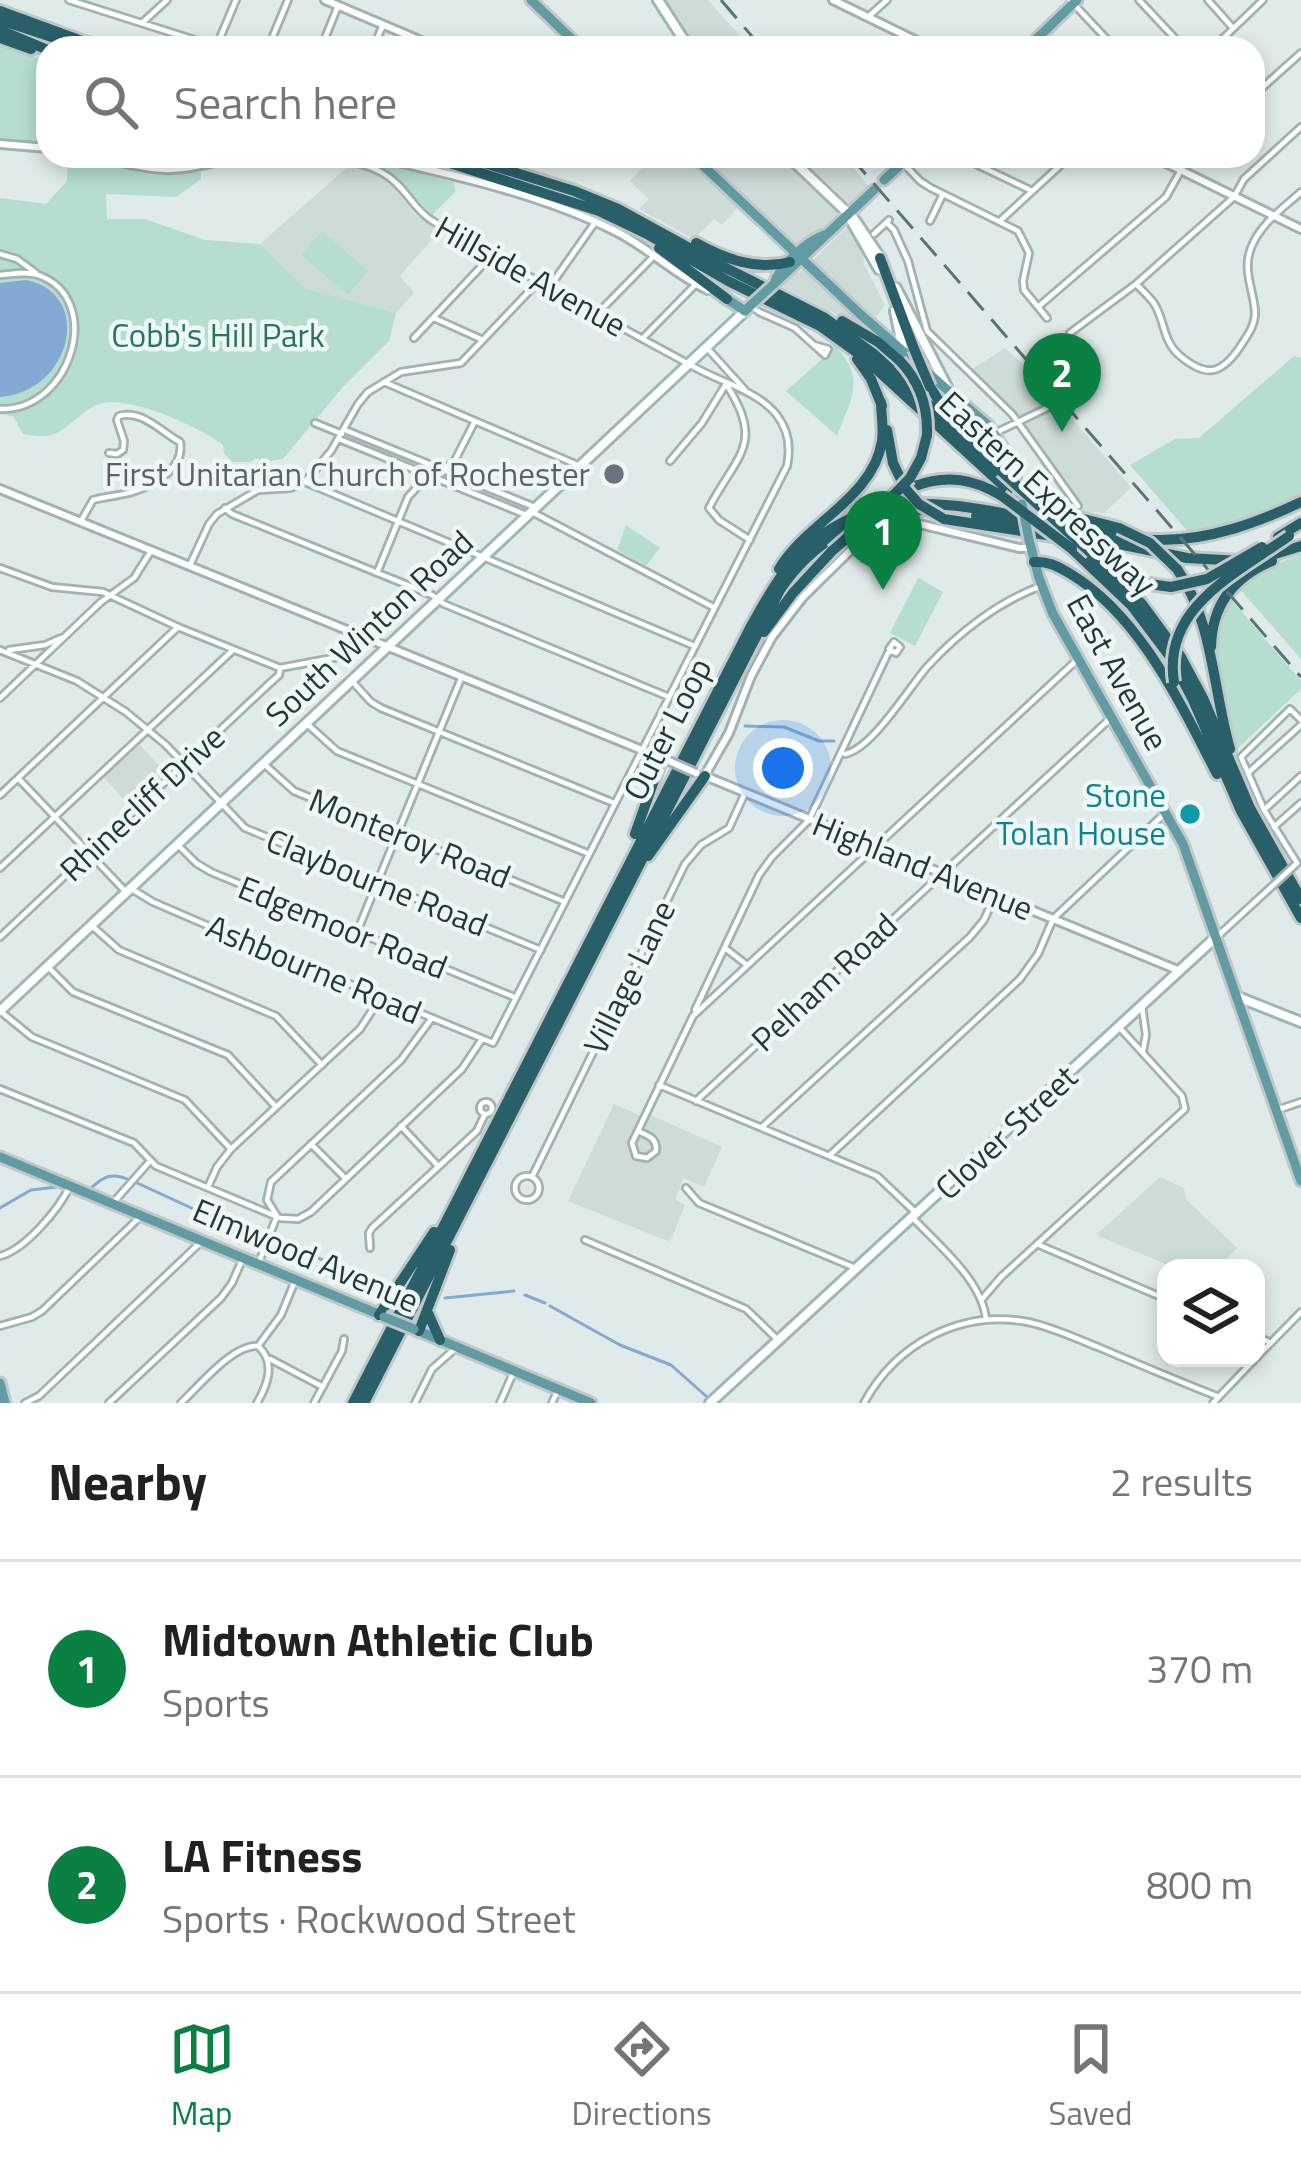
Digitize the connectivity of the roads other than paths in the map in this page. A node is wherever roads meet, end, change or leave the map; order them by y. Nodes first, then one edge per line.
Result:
1 (69, 0) edge
2 (166, 0) edge
3 (236, 0) edge
4 (289, 0) edge
5 (325, 0) edge
6 (531, 0) edge
7 (658, 0) edge
8 (832, 0) edge
9 (886, 0) edge
10 (1138, 0) edge
11 (1208, 0) edge
12 (1264, 0) edge
13 (1074, 1) edge
14 (88, 3) edge
15 (338, 6) junction
16 (158, 8) junction
17 (0, 16) edge
18 (868, 17) junction
19 (142, 23) junction
20 (383, 25) junction
21 (157, 28) junction
22 (1234, 28) junction
23 (0, 34) edge
24 (53, 36) edge
25 (62, 36) edge
26 (181, 36) edge
27 (222, 36) edge
28 (273, 36) edge
29 (326, 36) edge
30 (379, 36) edge
31 (406, 36) edge
32 (568, 36) edge
33 (681, 36) edge
34 (907, 36) edge
35 (1040, 36) edge
36 (1105, 36) edge
37 (1172, 36) edge
38 (1226, 36) edge
39 (36, 48) edge
40 (1301, 52) edge
41 (1265, 85) edge
42 (1301, 128) edge
43 (0, 144) edge
44 (36, 147) edge
45 (1265, 160) edge
46 (144, 168) edge
47 (191, 168) edge
48 (370, 168) edge
49 (426, 168) edge
50 (467, 168) edge
51 (499, 168) edge
52 (705, 168) edge
53 (800, 168) edge
54 (898, 168) edge
55 (912, 168) edge
56 (984, 168) edge
57 (1057, 168) edge
58 (1175, 168) edge
59 (1183, 168) edge
60 (1256, 168) edge
61 (1181, 171) junction
62 (884, 181) dead end
63 (874, 190) dead end
64 (1031, 191) junction
65 (1301, 192) edge
66 (943, 194) junction
67 (1234, 197) junction
68 (600, 201) junction
69 (848, 214) junction
70 (611, 216) junction
71 (1274, 216) junction
72 (1001, 220) junction
73 (596, 221) junction
74 (930, 221) dead end
75 (1301, 229) edge
76 (874, 234) dead end
77 (0, 254) edge
78 (492, 255) junction
79 (654, 256) junction
80 (727, 258) junction
81 (880, 258) junction
82 (17, 259) junction
83 (796, 259) junction
84 (14, 273) junction
85 (36, 273) junction
86 (0, 274) edge
87 (539, 281) junction
88 (774, 282) junction
89 (696, 284) junction
90 (1136, 284) junction
91 (550, 287) junction
92 (783, 296) junction
93 (727, 299) junction
94 (749, 307) junction
95 (1038, 307) junction
96 (597, 314) junction
97 (433, 318) junction
98 (1047, 318) dead end
99 (814, 322) junction
100 (898, 323) junction
101 (881, 332) junction
102 (1070, 333) dead end
103 (414, 338) dead end
104 (643, 338) junction
105 (484, 340) junction
106 (814, 345) dead end
107 (706, 347) junction
108 (906, 354) junction
109 (688, 364) junction
110 (384, 382) junction
111 (726, 383) junction
112 (951, 393) junction
113 (748, 394) junction
114 (881, 402) junction
115 (1049, 407) dead end
116 (0, 409) edge
117 (475, 421) junction
118 (1017, 422) junction
119 (315, 423) dead end
120 (994, 433) junction
121 (342, 434) junction
122 (109, 453) dead end
123 (982, 453) junction
124 (670, 461) dead end
125 (580, 466) junction
126 (444, 470) junction
127 (432, 477) junction
128 (305, 482) junction
129 (910, 484) junction
130 (0, 489) edge
131 (1005, 493) junction
132 (1301, 502) edge
133 (956, 505) junction
134 (1078, 506) dead end
135 (225, 508) junction
136 (532, 512) junction
137 (398, 521) junction
138 (80, 522) junction
139 (1301, 525) edge
140 (1056, 528) junction
141 (750, 539) junction
142 (1030, 544) junction
143 (1301, 548) edge
144 (1142, 549) junction
145 (151, 551) junction
146 (1091, 554) junction
147 (484, 557) junction
148 (1034, 562) junction
149 (190, 566) junction
150 (0, 568) edge
151 (377, 573) junction
152 (1041, 586) junction
153 (90, 592) junction
154 (109, 596) junction
155 (438, 600) junction
156 (101, 602) junction
157 (714, 607) junction
158 (178, 627) junction
159 (750, 628) junction
160 (362, 634) junction
161 (66, 635) junction
162 (388, 646) junction
163 (695, 646) junction
164 (232, 650) junction
165 (1, 651) edge
166 (891, 651) dead end
167 (1078, 658) junction
168 (36, 664) junction
169 (280, 668) junction
170 (463, 676) junction
171 (351, 680) junction
172 (1214, 680) junction
173 (728, 691) junction
174 (104, 696) junction
175 (669, 697) junction
176 (0, 698) edge
177 (1112, 717) junction
178 (1301, 722) edge
179 (306, 723) junction
180 (148, 729) junction
181 (440, 731) junction
182 (1203, 747) junction
183 (642, 750) junction
184 (845, 754) dead end
185 (666, 760) junction
186 (263, 763) junction
187 (184, 764) junction
188 (700, 774) junction
189 (1246, 774) junction
190 (1301, 776) edge
191 (18, 778) junction
192 (418, 784) junction
193 (745, 793) junction
194 (0, 795) edge
195 (1301, 802) edge
196 (221, 803) junction
197 (614, 803) junction
198 (1166, 812) junction
199 (1260, 815) junction
200 (55, 816) junction
201 (809, 820) junction
202 (1274, 827) junction
203 (397, 834) junction
204 (177, 844) junction
205 (875, 846) junction
206 (1259, 846) junction
207 (89, 853) junction
208 (589, 853) junction
209 (1298, 862) edge
210 (0, 868) edge
211 (941, 873) junction
212 (378, 882) junction
213 (621, 886) junction
214 (128, 890) junction
215 (995, 895) junction
216 (565, 902) junction
217 (1297, 902) edge
218 (1053, 919) junction
219 (1301, 921) edge
220 (92, 926) junction
221 (357, 932) junction
222 (1217, 936) junction
223 (0, 937) edge
224 (725, 948) junction
225 (541, 950) junction
226 (747, 965) junction
227 (47, 966) junction
228 (1180, 971) junction
229 (380, 996) junction
230 (1238, 997) junction
231 (517, 998) junction
232 (1142, 1006) junction
233 (0, 1011) edge
234 (693, 1016) junction
235 (433, 1018) junction
236 (1301, 1022) edge
237 (1119, 1027) junction
238 (482, 1039) junction
239 (1143, 1051) junction
240 (322, 1065) junction
241 (659, 1085) junction
242 (0, 1089) edge
243 (696, 1101) junction
244 (1301, 1102) edge
245 (276, 1107) junction
246 (1277, 1110) junction
247 (485, 1114) dead end
248 (401, 1126) junction
249 (762, 1127) junction
250 (638, 1131) junction
251 (311, 1144) junction
252 (231, 1149) junction
253 (830, 1155) junction
254 (0, 1157) edge
255 (150, 1161) junction
256 (438, 1166) junction
257 (532, 1177) junction
258 (346, 1179) junction
259 (1301, 1181) edge
260 (70, 1186) junction
261 (208, 1187) junction
262 (686, 1188) dead end
263 (462, 1201) junction
264 (112, 1204) junction
265 (915, 1215) junction
266 (141, 1216) junction
267 (277, 1216) junction
268 (585, 1240) dead end
269 (202, 1241) junction
270 (1037, 1244) junction
271 (370, 1248) dead end
272 (0, 1256) edge
273 (243, 1258) junction
274 (258, 1264) junction
275 (856, 1268) junction
276 (296, 1280) junction
277 (1157, 1295) edge
278 (982, 1298) junction
279 (428, 1310) junction
280 (1301, 1312) edge
281 (381, 1316) junction
282 (986, 1320) junction
283 (0, 1326) edge
284 (416, 1330) junction
285 (344, 1339) dead end
286 (440, 1340) junction
287 (778, 1340) junction
288 (1265, 1340) edge
289 (1270, 1342) junction
290 (258, 1346) junction
291 (458, 1347) junction
292 (1265, 1348) edge
293 (268, 1358) junction
294 (1247, 1367) edge
295 (514, 1371) junction
296 (0, 1383) edge
297 (323, 1387) junction
298 (558, 1390) junction
299 (1216, 1400) edge
300 (5, 1403) edge
301 (25, 1403) edge
302 (110, 1403) edge
303 (181, 1403) edge
304 (257, 1403) edge
305 (314, 1403) edge
306 (353, 1403) edge
307 (364, 1403) edge
308 (415, 1403) edge
309 (500, 1403) edge
310 (552, 1403) edge
311 (591, 1403) edge
312 (710, 1403) edge
313 (864, 1403) edge

1 - 14 street
2 - 16 street
3 - 27 street
4 - 28 street
5 - 15 street
6 - 32 main road
7 - 33 main road
8 - 18 street
9 - 18 street
10 - 37 street
11 - 22 street
12 - 22 street
13 - 35 main road
13 - 36 street
14 - 19 street
15 - 20 street
15 - 29 street
16 - 19 street
16 - 21 street
17 - 24 highway
17 - 25 highway
18 - 34 street
19 - 21 street
20 - 30 street
20 - 31 street
21 - 26 street
22 - 38 street
23 - 39 highway
40 - 41 street
42 - 45 street
43 - 44 street
46 - 47 street
48 - 78 street, Hillside Avenue
49 - 73 street
50 - 70 highway, Eastern Expressway
51 - 68 highway, Eastern Expressway
52 - 83 main road, East Avenue
53 - 69 main road
54 - 62 main road
55 - 66 street
56 - 64 street
57 - 64 street
58 - 61 street
59 - 61 street
60 - 67 street
61 - 67 street
61 - 95 street
63 - 69 main road, South Winton Road
64 - 72 street
65 - 71 street
66 - 72 street
66 - 74 street
67 - 71 street
67 - 90 street
68 - 80 highway
68 - 92 highway, Eastern Expressway
69 - 81 main road
69 - 83 main road, South Winton Road
69 - 100 main road
70 - 93 highway
70 - 99 highway, Eastern Expressway
71 - 75 street
71 - 90 street
72 - 95 street
73 - 79 street
73 - 91 street
76 - 118 street
77 - 82 street
78 - 87 street, Hillside Avenue
78 - 97 street
79 - 89 street
79 - 96 street
80 - 83 highway
80 - 88 highway
81 - 108 highway
81 - 112 main road
82 - 84 street
82 - 85 street
83 - 88 main road, South Winton Road
83 - 101 main road, East Avenue
84 - 85 street
84 - 86 street
85 - 116 street
87 - 91 street, Hillside Avenue
87 - 105 street
88 - 94 main road, South Winton Road, bridge
89 - 93 street
89 - 104 street
90 - 102 street
91 - 96 street, Hillside Avenue
92 - 108 highway
92 - 123 highway, Eastern Expressway
93 - 94 main road
94 - 106 street
94 - 107 main road, South Winton Road
95 - 98 street
96 - 104 street, Hillside Avenue
97 - 103 street
97 - 105 street
99 - 114 highway
99 - 131 highway, Eastern Expressway
100 - 101 main road
100 - 108 main road
101 - 108 main road, East Avenue
104 - 109 street, Hillside Avenue
105 - 110 street
107 - 109 main road, South Winton Road
107 - 113 street, Hillside Avenue
108 - 112 main road, East Avenue
108 - 123 highway, bridge
108 - 129 highway, bridge
109 - 111 street, Hillside Avenue
109 - 125 main road, South Winton Road
110 - 117 street
110 - 121 street
111 - 113 street, Hillside Avenue
111 - 124 street
111 - 141 street
112 - 120 main road, East Avenue
113 - 141 street, Hillside Avenue
114 - 129 highway
114 - 159 highway
115 - 118 street
117 - 125 street
117 - 126 street
118 - 120 street
118 - 134 street
119 - 121 street
120 - 142 main road, East Avenue, bridge
121 - 126 street
121 - 127 street
121 - 128 street
122 - 138 street
123 - 146 highway, Eastern Expressway, bridge
125 - 136 main road, South Winton Road
126 - 127 street
126 - 136 street
127 - 136 street
127 - 137 street
128 - 135 street
128 - 137 street
129 - 131 highway
129 - 144 highway, bridge
129 - 173 highway, bridge
130 - 138 street, Highland Avenue
131 - 206 highway, Eastern Expressway, bridge
132 - 140 highway, Outer Loop
133 - 140 highway, Outer Loop
133 - 159 highway, Outer Loop
133 - 172 highway, bridge
135 - 149 street
135 - 151 street
136 - 147 main road, South Winton Road
136 - 157 street
137 - 147 street
137 - 151 street
138 - 145 street, Highland Avenue
139 - 146 highway, bridge
139 - 182 highway, bridge
140 - 144 highway, Outer Loop
140 - 173 highway, Outer Loop
141 - 157 street, Hillside Avenue
142 - 148 main road, East Avenue
142 - 188 street
143 - 144 highway, Outer Loop
143 - 172 highway
145 - 149 street, Highland Avenue
145 - 154 street
146 - 199 highway, Eastern Expressway
147 - 155 main road, South Winton Road
147 - 163 street
148 - 152 main road, East Avenue
148 - 182 highway
149 - 160 street, Highland Avenue
150 - 153 street
151 - 155 street
152 - 167 main road, East Avenue
152 - 184 street
153 - 154 street
153 - 156 street
154 - 156 street
154 - 158 street
155 - 162 main road, South Winton Road
155 - 175 street
156 - 161 street
157 - 163 street, Hillside Avenue
158 - 164 street
158 - 174 street
159 - 213 highway, Outer Loop
160 - 162 street, Highland Avenue
160 - 169 street
161 - 165 street
161 - 168 street
162 - 170 street, Highland Avenue
162 - 171 main road, South Winton Road
163 - 175 street, Hillside Avenue
164 - 169 street
164 - 180 street
165 - 168 street, Claybourne Road
166 - 201 street
167 - 177 main road, East Avenue
167 - 205 street
168 - 174 street, Claybourne Road
168 - 176 street
169 - 187 street, Rhinecliff Drive
170 - 181 street
170 - 183 street, Highland Avenue
171 - 179 main road, South Winton Road
171 - 181 street
172 - 199 highway
173 - 213 highway, Outer Loop
174 - 180 street, Claybourne Road
174 - 191 street
175 - 183 street, Hillside Avenue
177 - 198 main road, East Avenue
177 - 211 street, Pelham Road
178 - 189 street
178 - 189 street
179 - 186 main road, South Winton Road
179 - 192 street
180 - 187 street, Claybourne Road
180 - 200 street
181 - 192 street
181 - 197 street
182 - 206 highway
183 - 185 street, Highland Avenue
183 - 197 street, Hillside Avenue
185 - 188 street, Highland Avenue, bridge
185 - 213 highway
186 - 196 main road, South Winton Road
186 - 203 street, Monteroy Road
187 - 196 street, Claybourne Road
187 - 207 street, Rhinecliff Drive
188 - 193 street, Highland Avenue
188 - 213 highway
189 - 199 street
190 - 199 street
191 - 194 street
191 - 200 street
192 - 203 street
192 - 208 street
193 - 201 street, Highland Avenue
193 - 257 street, Village Lane
195 - 202 street
196 - 204 main road, South Winton Road
196 - 212 street, Claybourne Road
197 - 208 street, Hillside Avenue
198 - 218 street
198 - 222 main road, East Avenue
199 - 202 street
199 - 217 highway, Eastern Expressway
200 - 207 street
200 - 210 street
201 - 205 street, Highland Avenue
201 - 224 street
202 - 209 street
203 - 212 street
203 - 216 street, Monteroy Road
204 - 214 main road, South Winton Road
204 - 221 street, Edgemoor Road
205 - 211 street, Highland Avenue
205 - 226 street
206 - 217 highway, Eastern Expressway
207 - 214 street
207 - 223 street, Rhinecliff Drive
208 - 216 street, Hillside Avenue
209 - 222 street, Clover Street, bridge
211 - 215 street, Highland Avenue
211 - 243 street, Pelham Road
212 - 221 street
212 - 225 street, Claybourne Road
213 - 263 highway, Outer Loop
214 - 220 main road, South Winton Road
214 - 229 street, Ashbourne Road
215 - 218 street, Highland Avenue
215 - 249 street
216 - 225 street, Hillside Avenue
217 - 219 highway
218 - 228 street, Highland Avenue
218 - 253 street
220 - 227 main road, South Winton Road
220 - 240 street
221 - 231 street, Edgemoor Road
222 - 228 main road, Clover Street
222 - 230 main road, East Avenue
224 - 226 street
224 - 234 street
225 - 231 street, Hillside Avenue
226 - 234 street
227 - 233 main road, South Winton Road
227 - 245 street
228 - 232 main road, Clover Street
229 - 235 street, Ashbourne Road
229 - 240 street
230 - 236 main road
230 - 246 main road, East Avenue
231 - 238 street, Hillside Avenue
232 - 237 main road, Clover Street
232 - 239 street
233 - 252 street
234 - 241 street
235 - 238 street, Ashbourne Road
235 - 251 street
237 - 239 street
237 - 265 main road, Clover Street
238 - 248 street
239 - 270 street
240 - 245 street
241 - 243 street
241 - 250 street
242 - 255 street
243 - 249 street
244 - 246 street
245 - 252 street
246 - 259 main road, East Avenue
247 - 256 street
248 - 256 street
248 - 258 street
249 - 253 street
250 - 250 street
251 - 258 street
251 - 267 street
252 - 261 street
253 - 265 street
254 - 260 main road, Elmwood Avenue
255 - 261 street
255 - 264 street
256 - 271 street
257 - 257 street
258 - 267 street
260 - 264 main road, Elmwood Avenue
260 - 272 street
261 - 267 street
262 - 275 street
263 - 279 highway
263 - 281 highway
263 - 306 highway, Outer Loop
263 - 307 highway, Outer Loop
264 - 266 main road, Elmwood Avenue
265 - 275 main road, Clover Street
265 - 278 street
266 - 269 main road, Elmwood Avenue
266 - 283 street
267 - 274 street
268 - 287 street
269 - 273 main road, Elmwood Avenue
269 - 301 street
270 - 277 street
270 - 278 street
273 - 274 main road, Elmwood Avenue
273 - 302 street
274 - 276 main road, Elmwood Avenue
275 - 287 main road, Clover Street
276 - 281 main road, Elmwood Avenue
276 - 290 street
278 - 282 street
279 - 284 highway
279 - 286 highway
280 - 289 street
281 - 284 main road, Elmwood Avenue, bridge
282 - 299 street
282 - 313 street
284 - 286 main road, Elmwood Avenue
285 - 297 street
286 - 291 main road, Elmwood Avenue
287 - 312 main road, Clover Street
288 - 289 street
289 - 292 street
290 - 293 street
290 - 303 street
291 - 295 main road, Elmwood Avenue
291 - 308 street
293 - 297 street
293 - 304 street
294 - 299 street
295 - 298 main road, Elmwood Avenue
295 - 309 street
296 - 300 main road
297 - 305 street
298 - 310 street
298 - 311 main road, Elmwood Avenue

